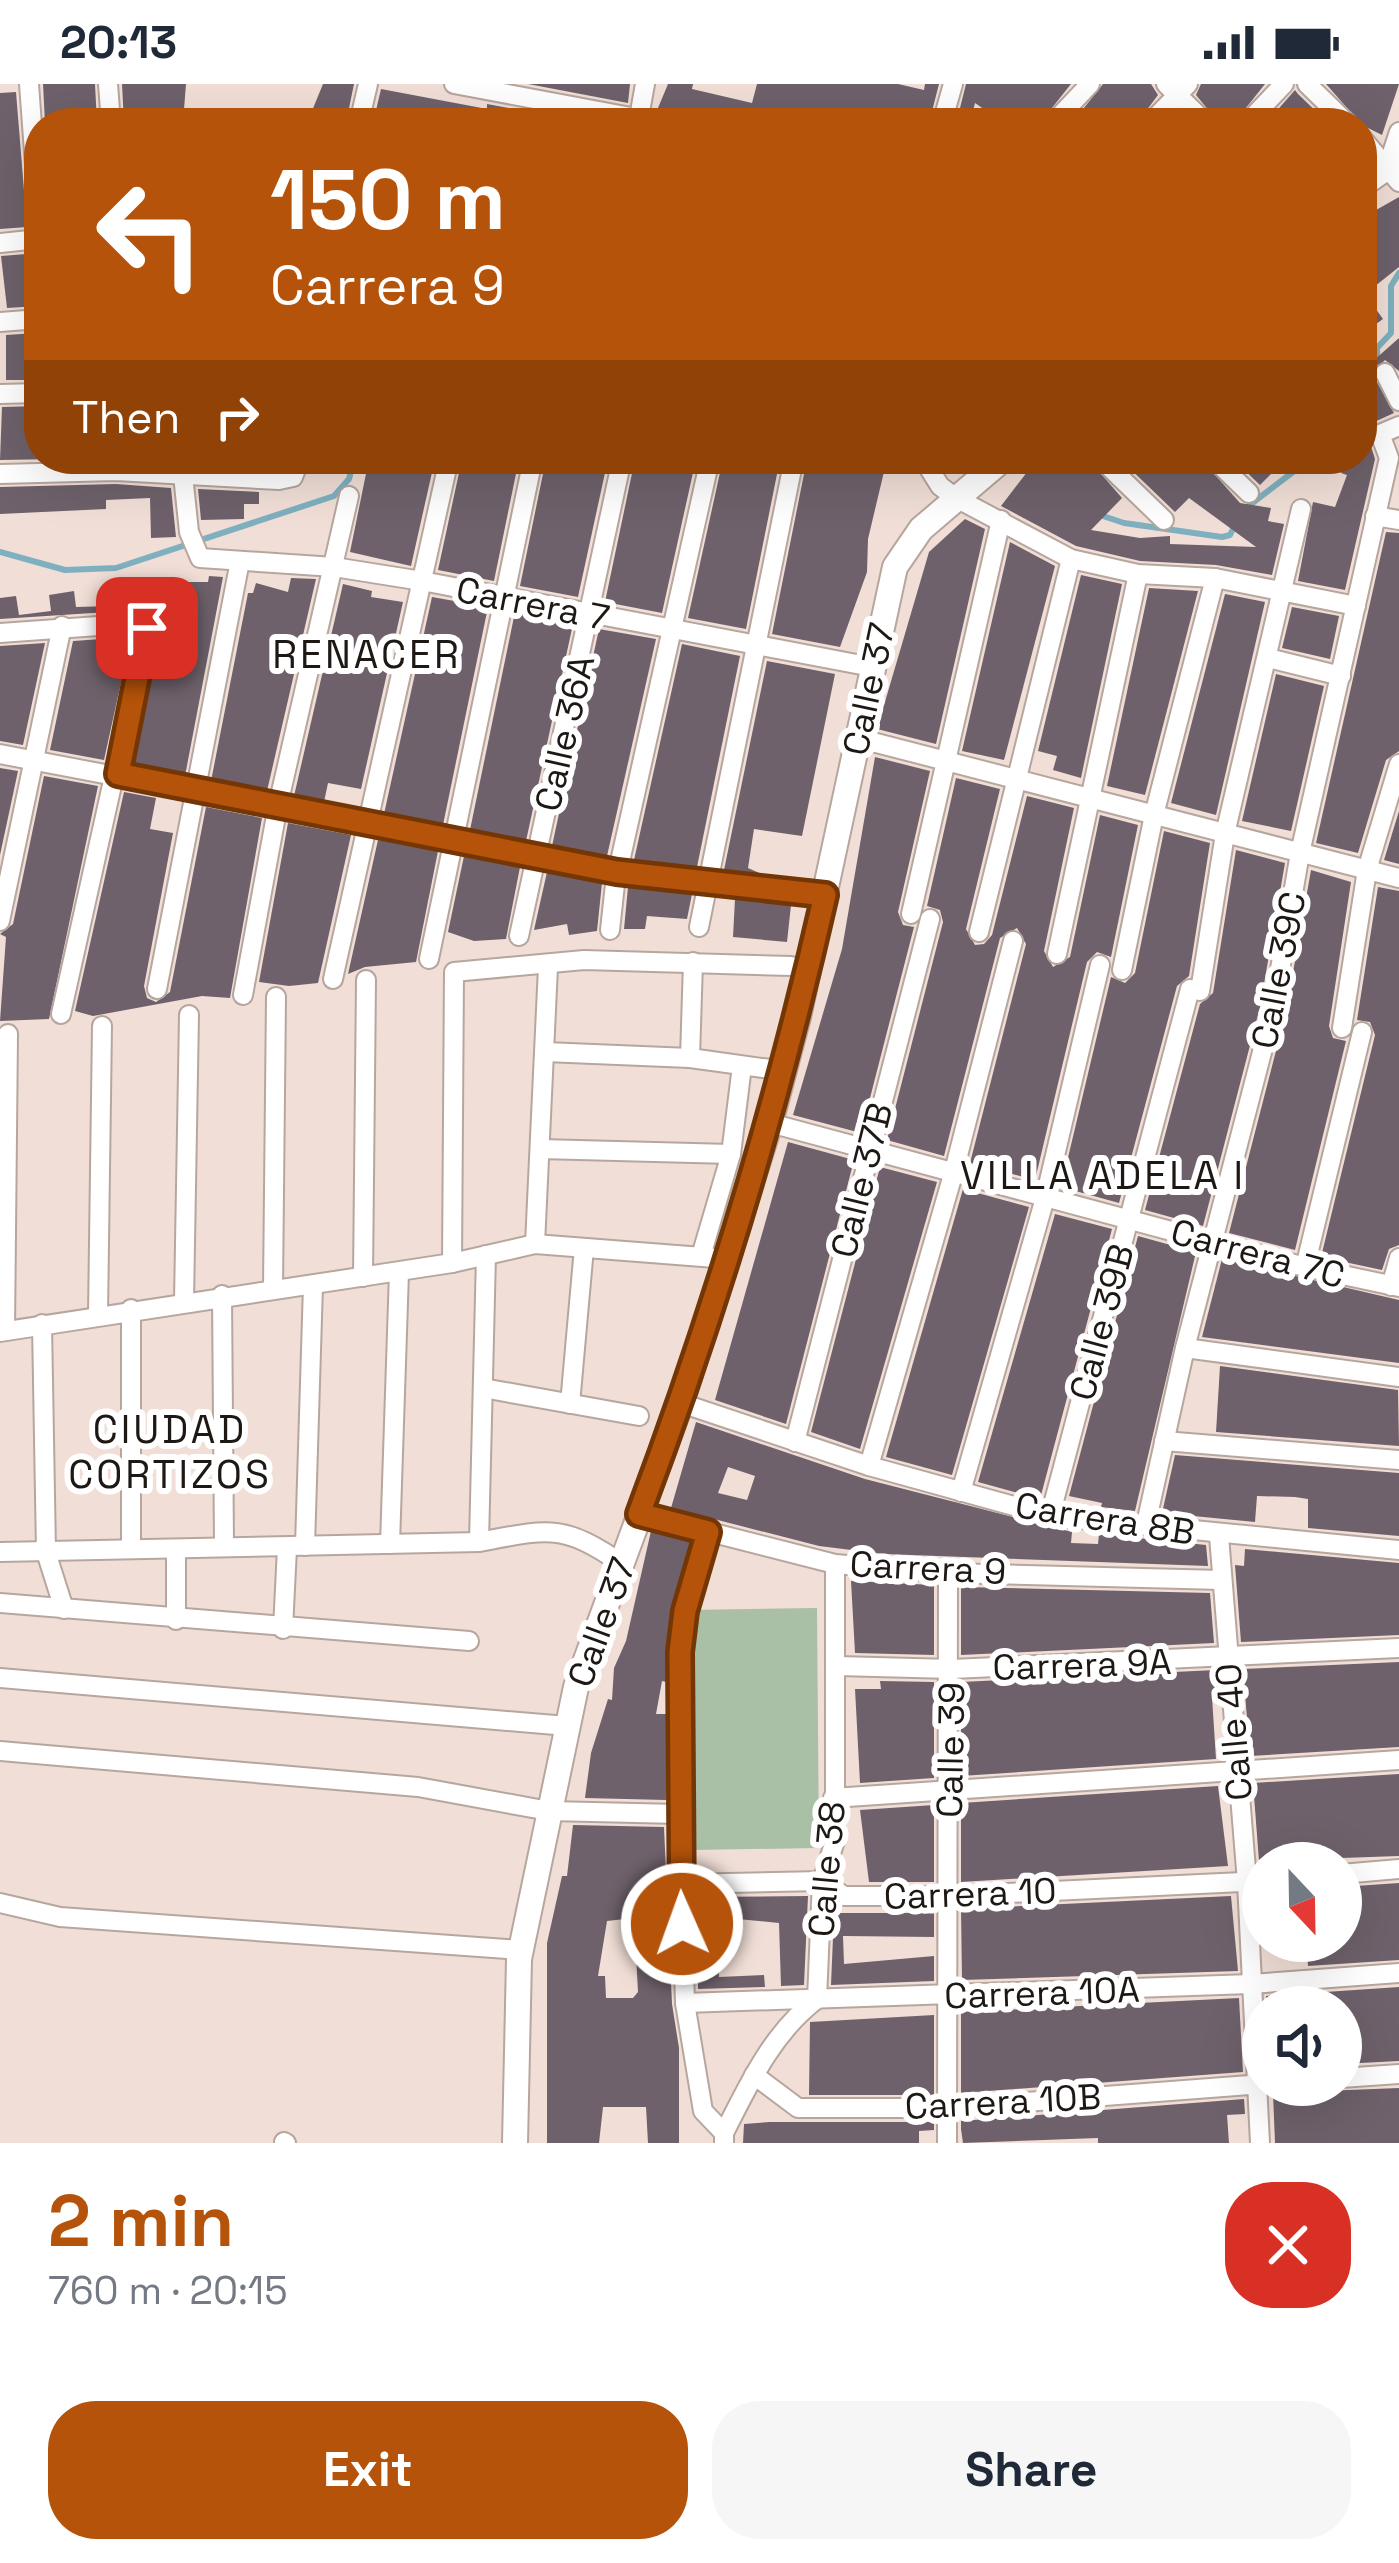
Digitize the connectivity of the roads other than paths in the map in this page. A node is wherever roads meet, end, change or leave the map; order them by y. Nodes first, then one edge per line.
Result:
1 (454, 84) edge
2 (1090, 84) edge
3 (1284, 84) edge
4 (1308, 84) edge
5 (573, 108) edge
6 (1067, 108) edge
7 (1261, 108) edge
8 (1332, 108) edge
9 (1399, 132) edge
10 (1395, 169) edge
11 (1385, 373) dead end
12 (1399, 401) edge
13 (1390, 430) edge
14 (0, 474) edge
15 (199, 474) edge
16 (446, 474) edge
17 (530, 474) edge
18 (619, 474) edge
19 (707, 474) edge
20 (791, 474) edge
21 (932, 474) edge
22 (985, 474) edge
23 (1116, 474) edge
24 (1229, 474) edge
25 (183, 475) junction
26 (1249, 493) dead end
27 (349, 496) dead end
28 (956, 498) junction
29 (1301, 509) dead end
30 (1375, 516) junction
31 (1001, 520) junction
32 (1164, 520) dead end
33 (1399, 520) edge
34 (1071, 559) junction
35 (240, 561) junction
36 (334, 567) junction
37 (1138, 574) junction
38 (1215, 578) junction
39 (422, 580) junction
40 (1284, 591) junction
41 (504, 597) junction
42 (1356, 606) junction
43 (591, 614) junction
44 (62, 626) junction
45 (674, 631) junction
46 (0, 634) edge
47 (753, 648) junction
48 (1268, 658) junction
49 (872, 667) junction
50 (1341, 676) junction
51 (857, 738) junction
52 (0, 754) edge
53 (31, 760) junction
54 (943, 761) junction
55 (1399, 764) edge
56 (118, 774) junction
57 (1014, 780) junction
58 (198, 788) junction
59 (1088, 798) junction
60 (278, 805) junction
61 (1154, 815) junction
62 (366, 824) junction
63 (1225, 834) junction
64 (452, 840) junction
65 (1300, 854) junction
66 (536, 858) junction
67 (1366, 870) junction
68 (617, 872) junction
69 (1399, 878) edge
70 (704, 886) junction
71 (825, 895) junction
72 (0, 921) edge
73 (699, 926) dead end
74 (610, 930) dead end
75 (979, 932) dead end
76 (519, 936) dead end
77 (1013, 941) dead end
78 (1057, 953) dead end
79 (429, 959) dead end
80 (693, 962) junction
81 (1100, 964) dead end
82 (791, 965) dead end
83 (548, 967) junction
84 (1122, 970) dead end
85 (333, 980) dead end
86 (366, 980) dead end
87 (157, 989) dead end
88 (243, 994) dead end
89 (276, 997) dead end
90 (62, 1015) dead end
91 (189, 1016) dead end
92 (102, 1026) dead end
93 (8, 1034) dead end
94 (545, 1052) junction
95 (690, 1058) junction
96 (742, 1066) junction
97 (784, 1071) junction
98 (770, 1123) junction
99 (540, 1149) junction
100 (867, 1151) junction
101 (731, 1154) junction
102 (954, 1171) junction
103 (1045, 1198) junction
104 (1129, 1218) junction
105 (1213, 1243) junction
106 (536, 1244) junction
107 (584, 1248) junction
108 (486, 1256) junction
109 (701, 1256) junction
110 (1399, 1258) edge
111 (728, 1259) junction
112 (452, 1263) junction
113 (1306, 1267) junction
114 (399, 1272) junction
115 (363, 1277) junction
116 (313, 1285) junction
117 (1395, 1286) edge
118 (273, 1288) junction
119 (222, 1295) junction
120 (184, 1300) junction
121 (131, 1309) junction
122 (98, 1315) junction
123 (42, 1324) junction
124 (3, 1331) edge
125 (1184, 1348) junction
126 (1399, 1377) edge
127 (483, 1388) junction
128 (682, 1402) junction
129 (570, 1404) junction
130 (639, 1416) dead end
131 (1164, 1441) junction
132 (795, 1442) junction
133 (1399, 1460) edge
134 (869, 1466) junction
135 (961, 1492) junction
136 (639, 1514) junction
137 (1050, 1516) junction
138 (1146, 1524) junction
139 (708, 1532) junction
140 (1219, 1536) junction
141 (479, 1541) junction
142 (390, 1544) junction
143 (224, 1545) junction
144 (131, 1546) junction
145 (296, 1547) junction
146 (1399, 1550) edge
147 (0, 1552) edge
148 (46, 1552) junction
149 (176, 1552) junction
150 (622, 1564) junction
151 (835, 1564) junction
152 (948, 1574) junction
153 (1222, 1580) junction
154 (0, 1603) edge
155 (64, 1610) junction
156 (176, 1620) junction
157 (283, 1629) junction
158 (469, 1641) dead end
159 (1399, 1648) edge
160 (1226, 1658) junction
161 (837, 1666) junction
162 (952, 1669) junction
163 (0, 1678) edge
164 (567, 1726) junction
165 (0, 1751) edge
166 (1399, 1760) edge
167 (1237, 1773) junction
168 (950, 1791) junction
169 (833, 1798) junction
170 (550, 1811) junction
171 (679, 1814) junction
172 (1248, 1842) edge
173 (1399, 1869) edge
174 (1362, 1872) edge
175 (822, 1881) junction
176 (1242, 1882) edge
177 (681, 1884) junction
178 (946, 1896) junction
179 (0, 1903) edge
180 (521, 1950) junction
181 (1252, 1962) edge
182 (1399, 1973) edge
183 (1251, 1984) junction
184 (946, 1996) junction
185 (817, 1999) junction
186 (685, 2003) junction
187 (1399, 2074) edge
188 (754, 2075) junction
189 (1362, 2077) edge
190 (1242, 2085) edge
191 (1260, 2106) edge
192 (948, 2108) junction
193 (724, 2138) edge
194 (515, 2143) edge
195 (947, 2143) edge
196 (1260, 2143) edge

1 - 5 street
2 - 6 street
3 - 7 street
4 - 8 street
9 - 10 street
11 - 12 street
13 - 30 street, Calle 39C
14 - 25 street
15 - 25 street
16 - 39 street
17 - 41 street
18 - 43 street, Calle 36A
19 - 45 street
20 - 47 street
21 - 28 street
22 - 28 main road, Calle 37
23 - 32 street
24 - 26 street
25 - 35 street, Carrera 7
27 - 36 street
28 - 31 street
28 - 49 main road, Calle 37
29 - 40 street, Calle 39B
30 - 33 street
30 - 42 street, Calle 39C
31 - 34 street
31 - 54 street, Calle 37B
34 - 37 street
34 - 57 street
35 - 36 street, Carrera 7
35 - 58 street
36 - 39 street, Carrera 7
36 - 60 street
37 - 38 street
37 - 59 street
38 - 40 street
38 - 61 street
39 - 41 street, Carrera 7
39 - 62 street
40 - 42 street
40 - 48 street, Calle 39B
41 - 43 street, Carrera 7
41 - 64 street
42 - 50 street, Calle 39C
43 - 45 street, Carrera 7
43 - 66 street, Calle 36A
44 - 46 street
44 - 53 street
44 - 56 street
45 - 47 street, Carrera 7
45 - 68 street
47 - 49 street, Carrera 7
47 - 70 street
48 - 50 street
48 - 63 street, Calle 39B
49 - 51 main road, Calle 37
50 - 65 street, Calle 39C
51 - 54 street
51 - 71 main road, Calle 37
52 - 53 street
53 - 56 street
53 - 72 street
54 - 57 street
54 - 100 street, Calle 37B
55 - 67 street
56 - 58 street
56 - 90 street
57 - 59 street
57 - 75 street
58 - 60 street
58 - 87 street
59 - 61 street
59 - 78 street
60 - 62 street
60 - 88 street
61 - 63 street
61 - 84 street
62 - 64 street
62 - 85 street
63 - 65 street
63 - 104 street, Calle 39B
64 - 66 street
64 - 79 street
65 - 67 street
65 - 105 street, Calle 39C
66 - 68 street
66 - 76 street, Calle 36A
67 - 69 street
67 - 113 street
68 - 70 street
68 - 74 street
70 - 71 street
70 - 73 street
71 - 97 main road, Calle 37
77 - 102 street
80 - 82 street
80 - 83 street
80 - 95 street
81 - 103 street
83 - 94 street
83 - 112 street
86 - 115 street
89 - 118 street
91 - 120 street
92 - 122 street
93 - 124 street
94 - 95 street
94 - 99 street
95 - 96 street
96 - 97 street
96 - 101 street
97 - 98 main road, Calle 37
98 - 100 street, Carrera 7C
98 - 111 main road, Calle 37
99 - 101 street
99 - 106 street
100 - 102 street, Carrera 7C
100 - 132 street, Calle 37B
101 - 109 street
102 - 103 street, Carrera 7C
102 - 134 street
103 - 104 street, Carrera 7C
103 - 135 street
104 - 105 street, Carrera 7C
104 - 137 street, Calle 39B
105 - 113 street, Carrera 7C
105 - 125 street, Calle 39C
106 - 107 street
106 - 108 street
107 - 109 street
107 - 129 street
108 - 112 street
108 - 127 street
109 - 111 street
110 - 117 street
111 - 128 main road, Calle 37
112 - 114 street
113 - 117 street, Carrera 7C
114 - 115 street
114 - 142 street
115 - 116 street
116 - 118 street
116 - 145 street
118 - 119 street
119 - 120 street
119 - 143 street
120 - 121 street
121 - 122 street
121 - 144 street
122 - 123 street
123 - 124 street
123 - 148 street
125 - 126 street
125 - 131 street, Calle 39C
127 - 129 street
127 - 141 street
128 - 132 street, Carrera 8B
128 - 136 main road, Calle 37
129 - 130 street
131 - 133 street
131 - 138 street, Calle 39C
132 - 134 street, Carrera 8B
134 - 135 street, Carrera 8B
135 - 137 street, Carrera 8B
136 - 139 street, Carrera 9
136 - 150 main road, Calle 37
137 - 138 street, Carrera 8B
138 - 140 street, Carrera 8B
139 - 151 street, Carrera 9
139 - 171 street
140 - 146 street, Carrera 8B
140 - 153 street, Calle 40
141 - 142 street
141 - 150 street
142 - 145 street
143 - 145 street
143 - 149 street
144 - 148 street
144 - 149 street
145 - 157 street
147 - 148 street
148 - 155 street
149 - 156 street
150 - 164 main road, Calle 37
151 - 152 street, Carrera 9
151 - 161 street, Calle 38
152 - 153 street, Carrera 9
152 - 162 street, Calle 39
153 - 160 street, Calle 40
154 - 155 street
155 - 156 street
156 - 157 street
157 - 158 street
159 - 160 street, Carrera 9A
160 - 162 street, Carrera 9A
160 - 167 street, Calle 40
161 - 162 street, Carrera 9A
161 - 169 street, Calle 38
162 - 168 street, Calle 39
163 - 164 street
164 - 170 main road, Calle 37
165 - 170 street
166 - 167 street
167 - 168 street
167 - 172 street, Calle 40
168 - 169 street
168 - 178 street, Calle 39
169 - 175 street, Calle 38
170 - 171 street
170 - 180 main road, Calle 37
171 - 177 street
173 - 174 street
175 - 177 street, Carrera 10
175 - 178 street, Carrera 10
175 - 185 street, Calle 38
176 - 178 street, Carrera 10
177 - 186 street
178 - 184 street, Calle 39
179 - 180 street
180 - 194 main road, Calle 37
181 - 183 street, Calle 40
182 - 183 street, Carrera 10A
183 - 184 street, Carrera 10A
184 - 185 street, Carrera 10A
184 - 192 street, Calle 39
185 - 186 street, Carrera 10A
185 - 188 street
186 - 193 street
187 - 189 street
188 - 192 street, Carrera 10B
188 - 193 street
190 - 192 street, Carrera 10B
191 - 196 street, Calle 40
192 - 195 street, Calle 39

